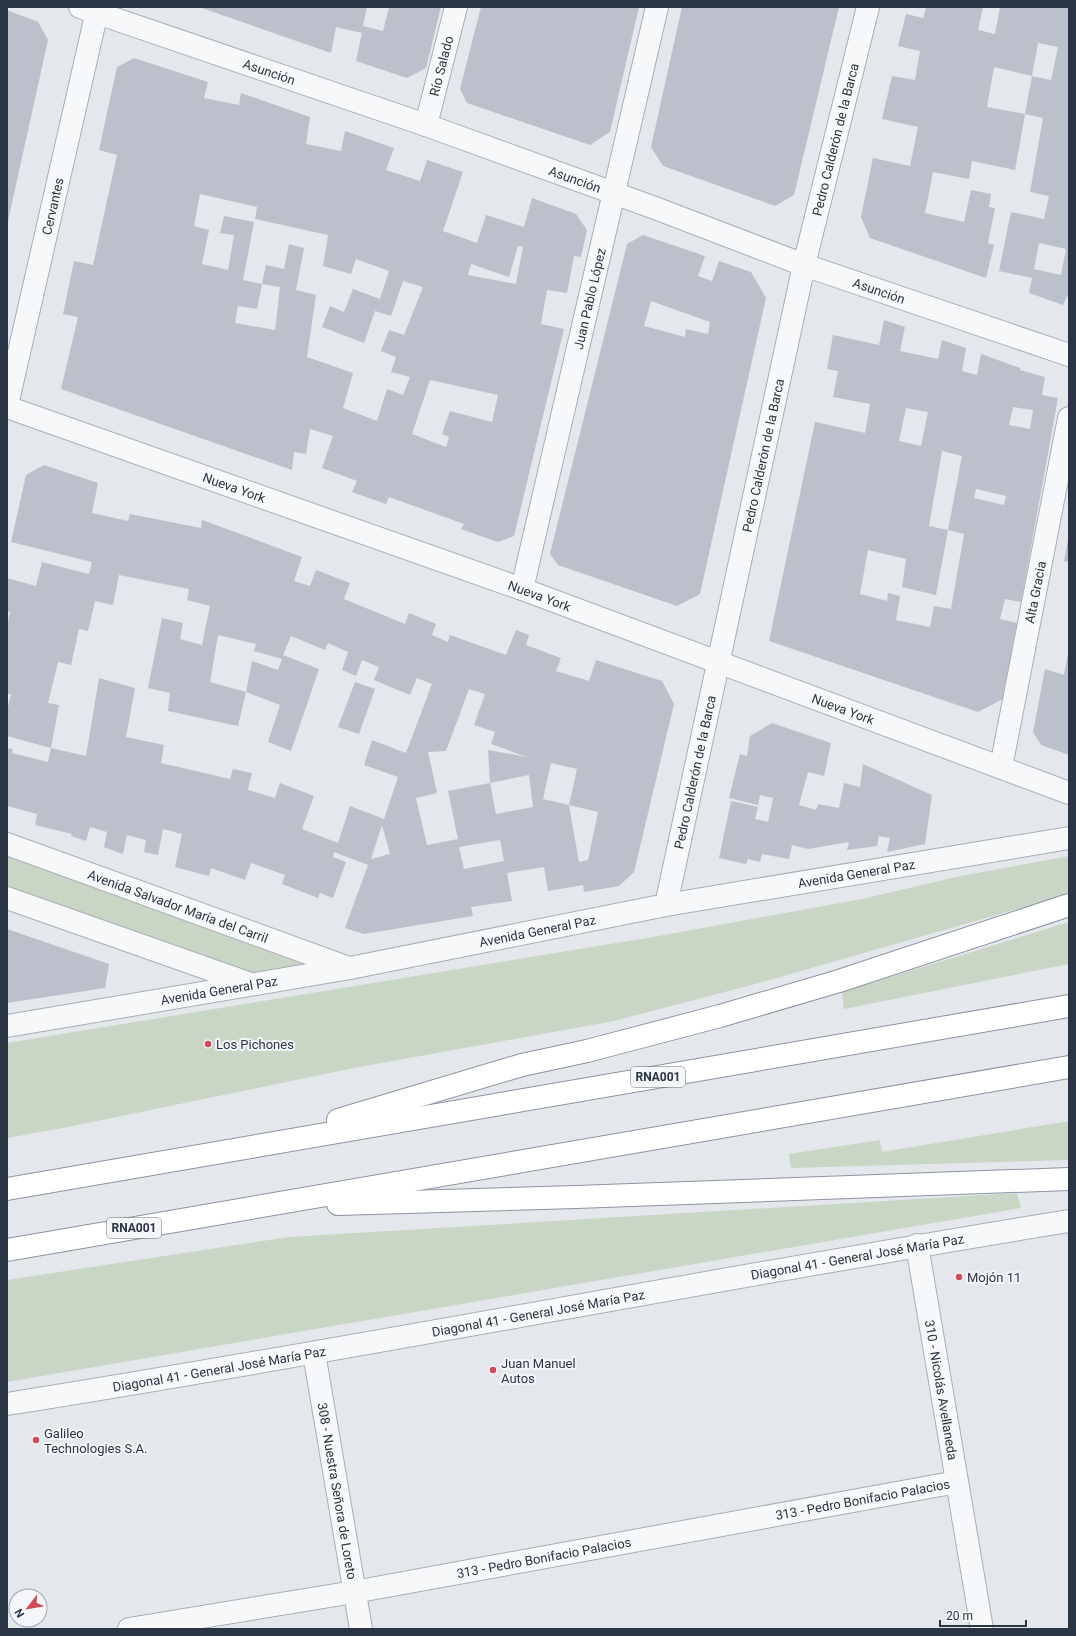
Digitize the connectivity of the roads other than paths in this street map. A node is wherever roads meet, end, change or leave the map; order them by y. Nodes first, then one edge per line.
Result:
1 (456, 7) edge
2 (657, 7) edge
3 (868, 7) edge
4 (91, 9) edge
5 (426, 125) junction
6 (613, 194) junction
7 (804, 265) junction
8 (1069, 355) edge
9 (7, 406) edge
10 (1069, 418) edge
11 (522, 590) junction
12 (719, 662) junction
13 (1001, 767) junction
14 (1069, 792) edge
15 (1069, 838) edge
16 (7, 844) edge
17 (7, 898) edge
18 (666, 905) junction
19 (1069, 905) edge
20 (350, 968) junction
21 (253, 985) junction
22 (1069, 1006) edge
23 (7, 1026) edge
24 (1069, 1066) edge
25 (248, 1147) junction
26 (1069, 1179) edge
27 (7, 1189) edge
28 (261, 1206) junction
29 (1069, 1220) edge
30 (917, 1245) junction
31 (7, 1250) edge
32 (314, 1353) junction
33 (7, 1404) edge
34 (957, 1482) junction
35 (354, 1592) junction
36 (129, 1629) edge
37 (360, 1629) edge
38 (982, 1629) edge

1 - 5 street, Río Salado
2 - 6 street, Juan Pablo López
3 - 7 street, Pedro Calderón de la Barca
4 - 5 street, Asunción
4 - 9 street, Cervantes
5 - 6 street, Asunción
6 - 7 street, Asunción
6 - 11 street, Juan Pablo López
7 - 8 street, Asunción
7 - 12 street, Pedro Calderón de la Barca
9 - 11 street, Nueva York
10 - 13 street, Alta Gracia
11 - 12 street, Nueva York
12 - 13 street, Nueva York
12 - 18 street, Pedro Calderón de la Barca
13 - 14 street, Nueva York
15 - 18 street, Avenida General Paz
16 - 20 street, Avenida Salvador María del Carril
17 - 21 street
18 - 20 street, Avenida General Paz
19 - 25 highway
20 - 21 street, Avenida General Paz
21 - 23 street, Avenida General Paz
22 - 25 highway, RNA001
24 - 28 highway, RNA001
25 - 27 highway, RNA001
26 - 28 highway
28 - 31 highway, RNA001
29 - 30 street, Diagonal 41 - General José María Paz
30 - 32 street, Diagonal 41 - General José María Paz
30 - 34 street, 310 - Nicolás Avellaneda
32 - 33 street, Diagonal 41 - General José María Paz
32 - 35 street, 308 - Nuestra Señora de Loreto
34 - 35 street, 313 - Pedro Bonifacio Palacios
34 - 38 street, 310 - Nicolás Avellaneda
35 - 36 street, 313 - Pedro Bonifacio Palacios
35 - 37 street, 308 - Nuestra Señora de Loreto

